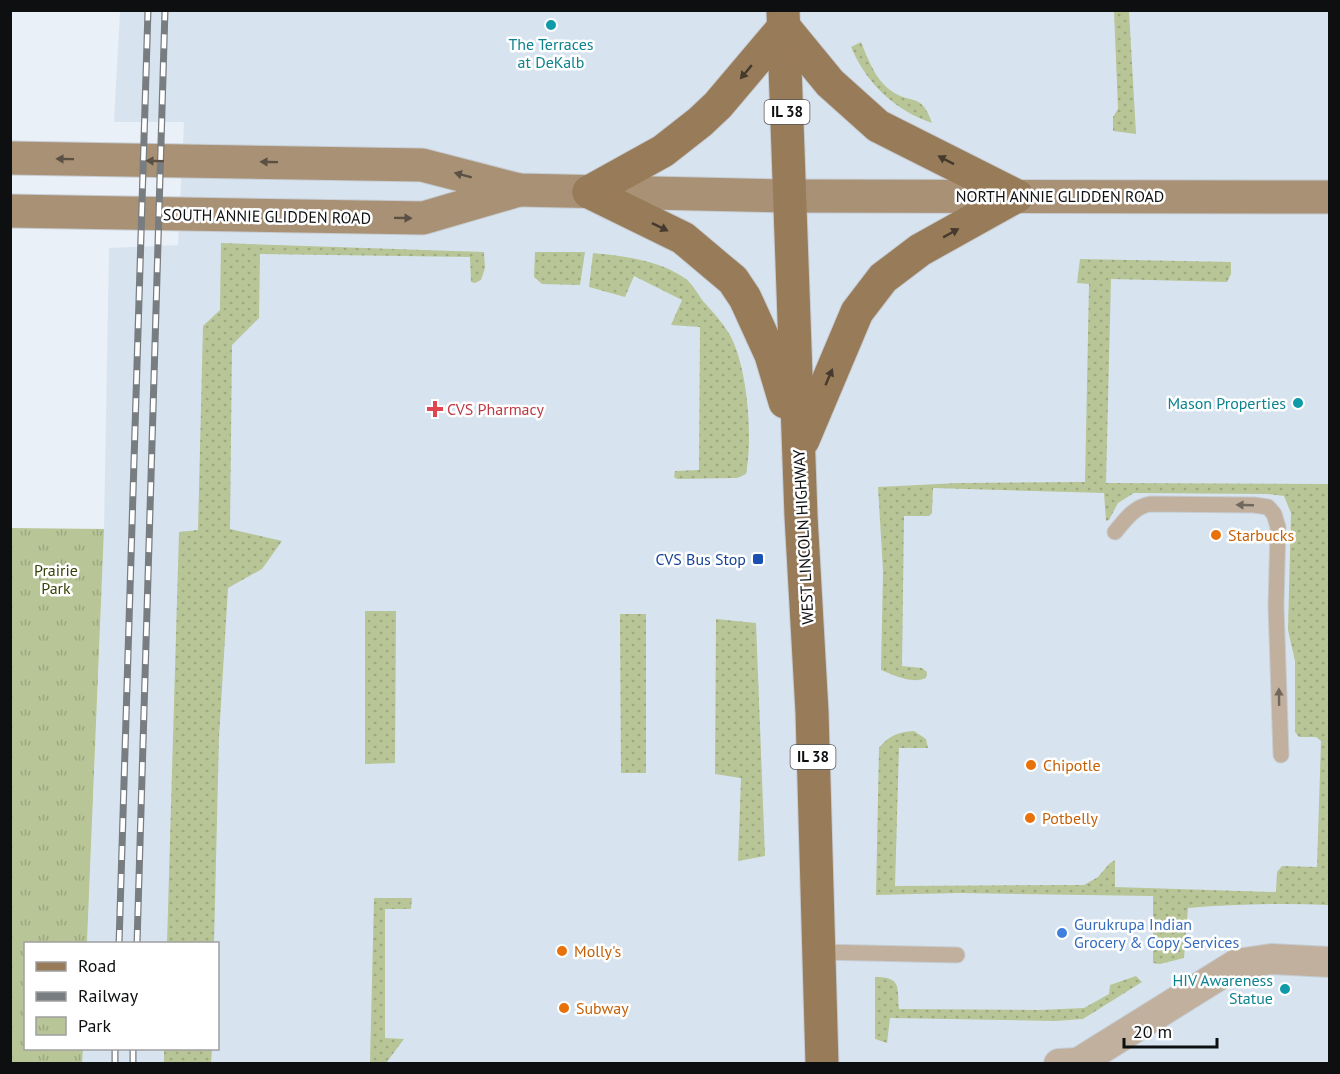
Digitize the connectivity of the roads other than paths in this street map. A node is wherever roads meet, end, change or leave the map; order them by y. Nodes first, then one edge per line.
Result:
1 (783, 19) edge
2 (10, 158) edge
3 (519, 190) junction
4 (589, 192) junction
5 (790, 196) junction
6 (1017, 196) junction
7 (1329, 196) edge
8 (10, 211) edge
9 (799, 450) junction
10 (1115, 532) dead end
11 (1281, 755) dead end
12 (820, 952) junction
13 (957, 955) dead end
14 (1329, 962) edge
15 (822, 1064) edge
16 (1059, 1064) edge

1 -> 4 main road
1 - 5 main road, WEST LINCOLN HIGHWAY / IL 38
6 -> 1 main road
3 -> 2 main road, SOUTH ANNIE GLIDDEN ROAD
3 - 4 main road, SOUTH ANNIE GLIDDEN ROAD
8 -> 3 main road, SOUTH ANNIE GLIDDEN ROAD
4 - 5 main road, SOUTH ANNIE GLIDDEN ROAD
4 -> 9 main road
5 - 6 main road, NORTH ANNIE GLIDDEN ROAD
5 - 9 main road, WEST LINCOLN HIGHWAY / IL 38
6 - 7 main road, NORTH ANNIE GLIDDEN ROAD
9 -> 6 main road
9 - 12 main road, WEST LINCOLN HIGHWAY / IL 38
11 -> 10 lane
12 - 13 lane
12 - 15 main road, WEST LINCOLN HIGHWAY / IL 38
14 - 16 street

